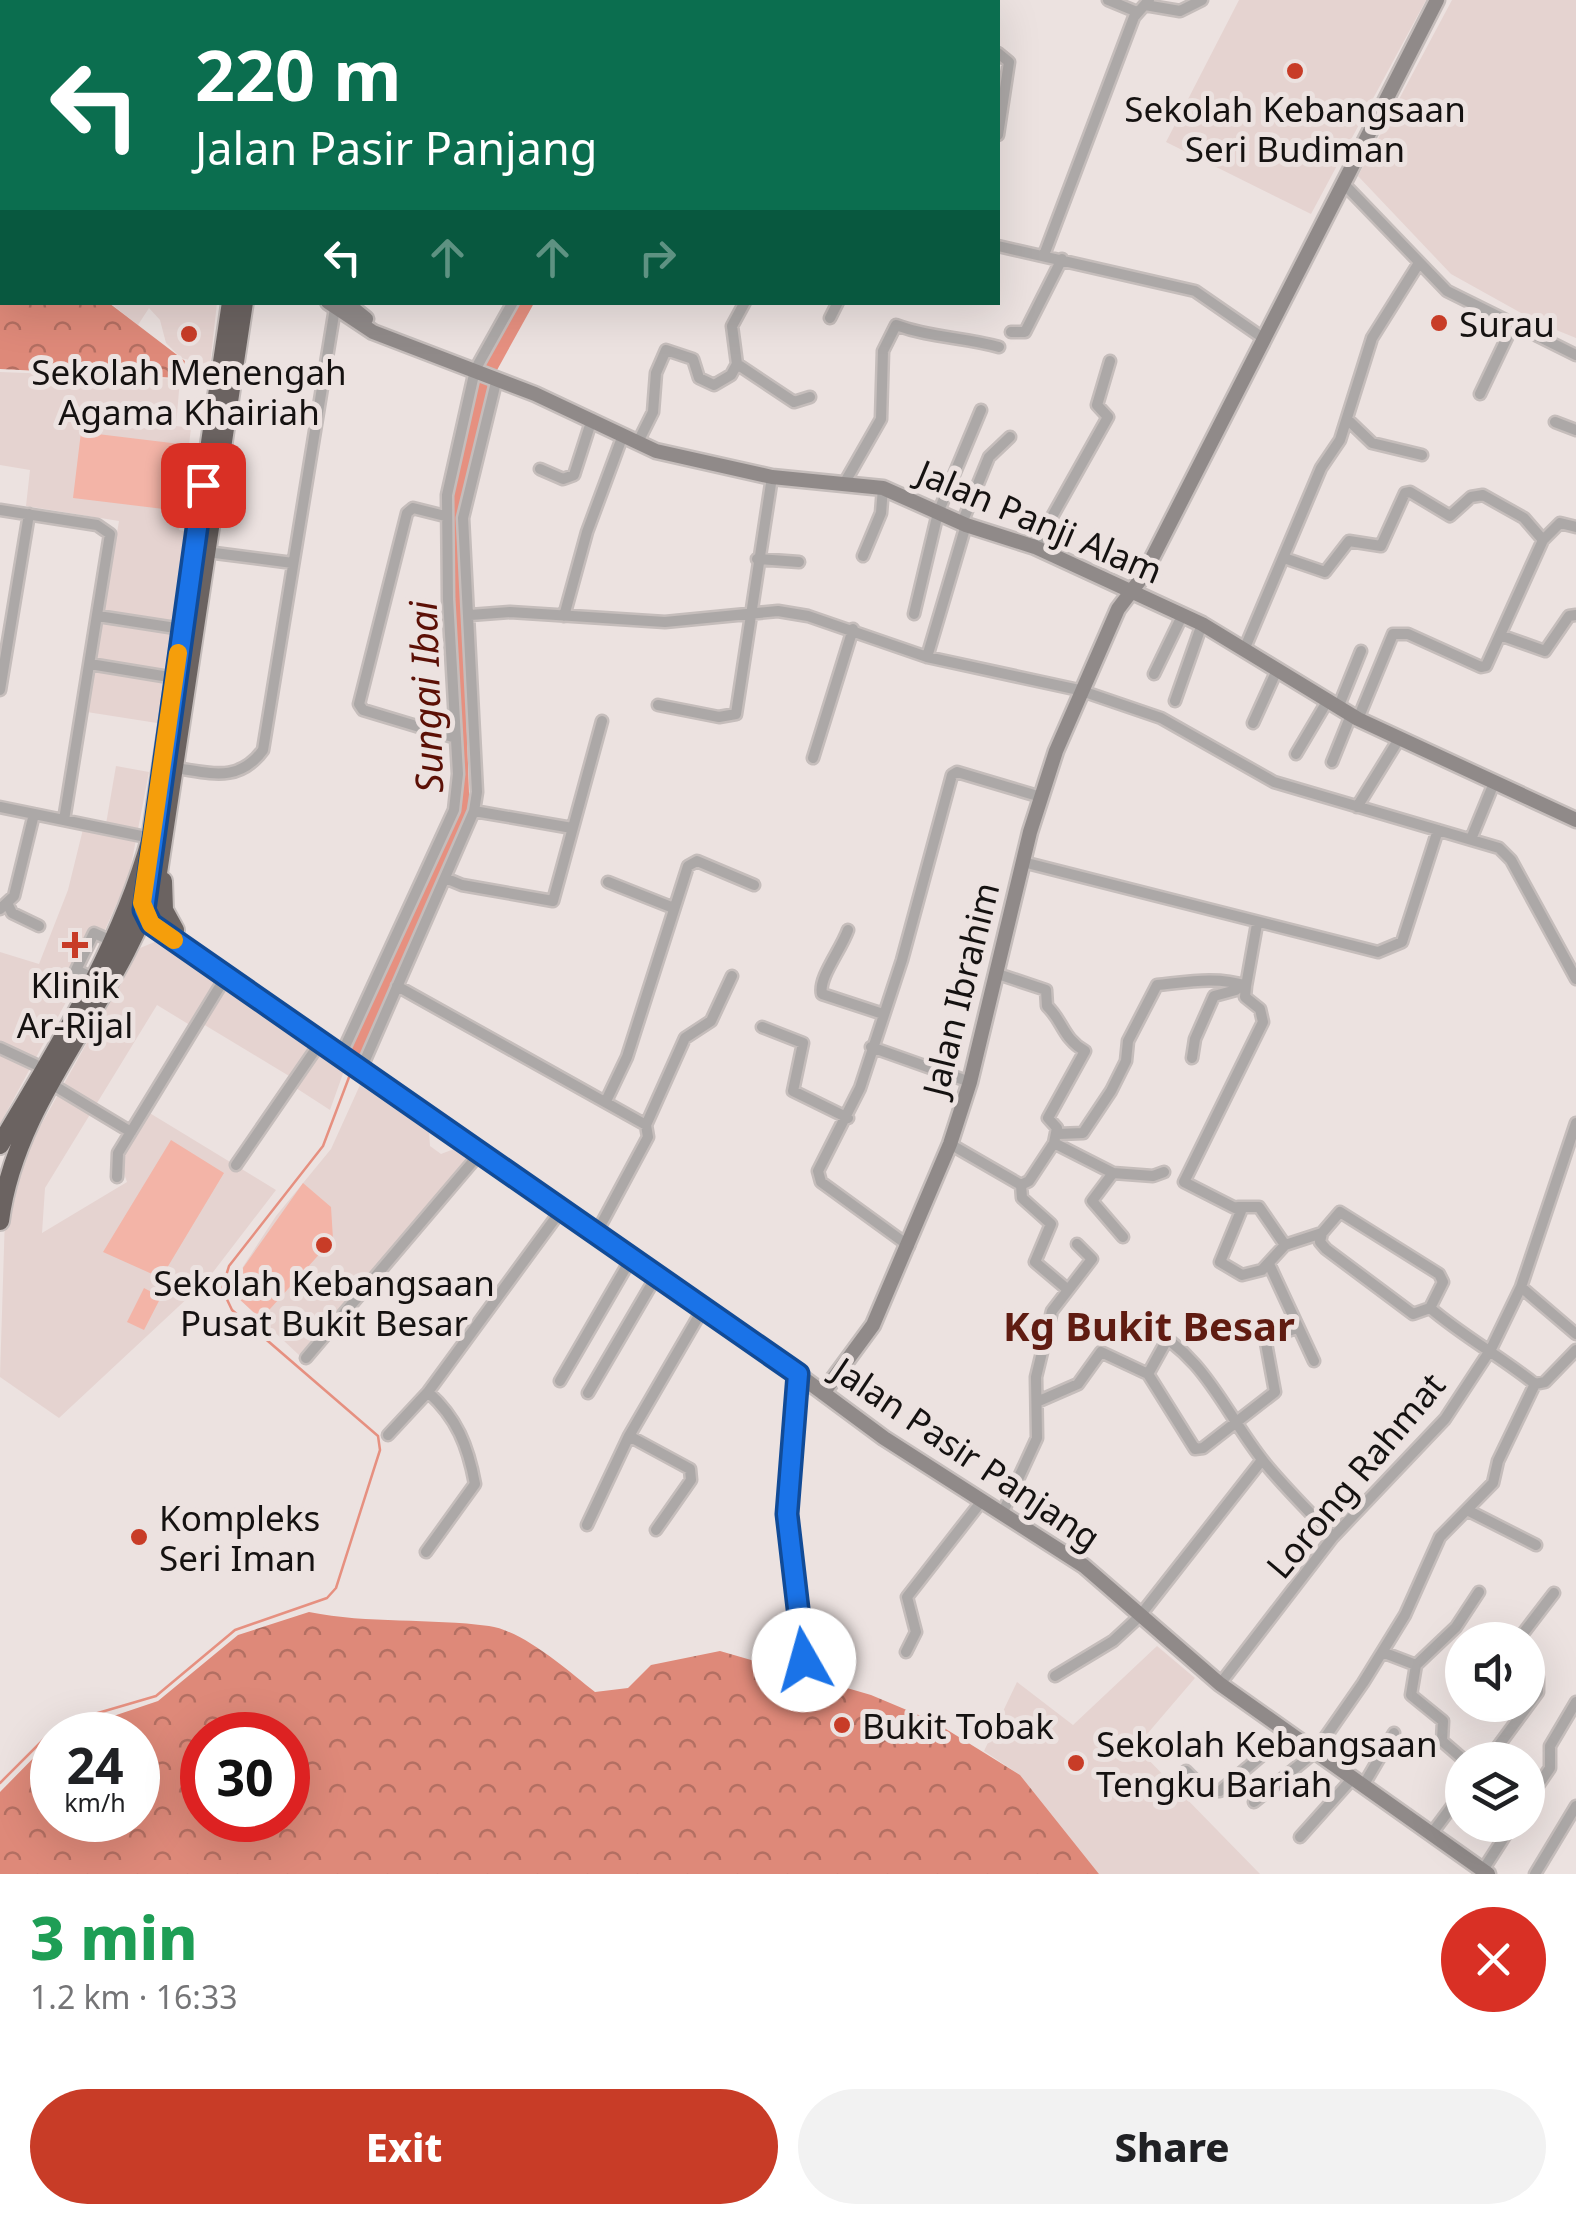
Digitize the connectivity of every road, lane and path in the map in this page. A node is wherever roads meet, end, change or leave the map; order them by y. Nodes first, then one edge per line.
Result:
1 (1108, 0) edge
2 (1202, 0) edge
3 (1437, 0) edge
4 (1144, 6) edge
5 (1000, 54) edge
6 (1000, 125) edge
7 (1344, 184) junction
8 (1000, 246) edge
9 (1044, 255) junction
10 (1062, 259) junction
11 (1419, 263) junction
12 (230, 305) edge
13 (244, 305) edge
14 (336, 305) edge
15 (337, 305) edge
16 (510, 305) edge
17 (743, 305) edge
18 (836, 305) edge
19 (830, 318) dead end
20 (1512, 326) junction
21 (1012, 332) dead end
22 (1263, 338) junction
23 (998, 347) dead end
24 (1576, 355) edge
25 (1110, 361) dead end
26 (737, 364) junction
27 (475, 370) junction
28 (497, 378) junction
29 (1480, 394) dead end
30 (810, 397) dead end
31 (981, 410) dead end
32 (592, 419) junction
33 (1346, 420) junction
34 (1555, 422) dead end
35 (1576, 430) edge
36 (623, 435) junction
37 (1010, 437) dead end
38 (638, 442) junction
39 (1422, 455) dead end
40 (540, 469) dead end
41 (772, 477) junction
42 (845, 482) junction
43 (883, 488) junction
44 (0, 510) edge
45 (938, 513) junction
46 (29, 514) junction
47 (444, 516) junction
48 (964, 524) junction
49 (1576, 528) edge
50 (1543, 540) junction
51 (1035, 548) junction
52 (208, 552) junction
53 (863, 556) dead end
54 (1284, 558) junction
55 (757, 559) junction
56 (799, 562) dead end
57 (293, 564) junction
58 (1132, 588) junction
59 (458, 598) junction
60 (749, 613) junction
61 (914, 614) dead end
62 (1182, 614) junction
63 (470, 615) junction
64 (1576, 615) edge
65 (98, 616) junction
66 (564, 616) junction
67 (1202, 624) junction
68 (852, 629) junction
69 (182, 630) junction
70 (1500, 635) junction
71 (1244, 650) junction
72 (1361, 651) dead end
73 (926, 657) junction
74 (90, 664) junction
75 (1277, 670) junction
76 (1154, 674) dead end
77 (175, 678) junction
78 (0, 690) edge
79 (1079, 690) junction
80 (1175, 701) dead end
81 (658, 705) dead end
82 (1344, 710) junction
83 (602, 722) dead end
84 (1253, 723) dead end
85 (456, 738) junction
86 (1399, 739) junction
87 (1296, 754) dead end
88 (813, 758) dead end
89 (1332, 762) dead end
90 (176, 768) junction
91 (1494, 782) junction
92 (1040, 797) junction
93 (0, 807) edge
94 (1357, 807) junction
95 (474, 811) junction
96 (34, 814) junction
97 (64, 820) junction
98 (168, 820) junction
99 (1576, 820) edge
100 (572, 828) junction
101 (1438, 830) junction
102 (150, 838) junction
103 (1471, 840) junction
104 (1023, 862) junction
105 (445, 878) junction
106 (608, 882) dead end
107 (754, 885) dead end
108 (4, 907) edge
109 (671, 907) junction
110 (146, 915) junction
111 (1257, 924) junction
112 (38, 926) dead end
113 (848, 930) dead end
114 (170, 931) junction
115 (120, 947) junction
116 (228, 973) junction
117 (995, 973) junction
118 (732, 976) dead end
119 (95, 979) junction
120 (1576, 979) edge
121 (1243, 985) junction
122 (397, 986) junction
123 (882, 1014) junction
124 (762, 1027) dead end
125 (322, 1040) junction
126 (0, 1048) edge
127 (871, 1048) junction
128 (342, 1053) junction
129 (1192, 1058) dead end
130 (362, 1068) junction
131 (49, 1077) junction
132 (970, 1082) junction
133 (606, 1102) junction
134 (848, 1118) junction
135 (1576, 1123) edge
136 (646, 1126) junction
137 (131, 1132) junction
138 (25, 1134) junction
139 (1056, 1138) junction
140 (1, 1143) edge
141 (950, 1144) junction
142 (481, 1152) junction
143 (236, 1165) dead end
144 (1164, 1172) dead end
145 (1112, 1173) junction
146 (117, 1177) dead end
147 (0, 1178) edge
148 (1021, 1185) junction
149 (1238, 1206) junction
150 (562, 1209) junction
151 (0, 1220) edge
152 (597, 1232) junction
153 (1322, 1233) junction
154 (1123, 1237) dead end
155 (1077, 1244) dead end
156 (1286, 1245) junction
157 (909, 1246) junction
158 (632, 1257) junction
159 (1269, 1264) junction
160 (658, 1275) junction
161 (1521, 1288) junction
162 (1067, 1290) junction
163 (704, 1308) junction
164 (1430, 1308) junction
165 (1142, 1322) dead end
166 (1297, 1328) junction
167 (1576, 1334) edge
168 (1168, 1338) junction
169 (1492, 1349) junction
170 (1576, 1350) edge
171 (306, 1358) dead end
172 (1314, 1360) dead end
173 (798, 1374) junction
174 (1148, 1374) junction
175 (560, 1380) dead end
176 (1535, 1384) junction
177 (428, 1392) junction
178 (588, 1393) dead end
179 (823, 1393) junction
180 (1039, 1401) junction
181 (1240, 1421) junction
182 (388, 1435) dead end
183 (629, 1436) junction
184 (1262, 1460) junction
185 (980, 1502) junction
186 (1469, 1511) junction
187 (1002, 1514) junction
188 (587, 1525) dead end
189 (656, 1530) dead end
190 (1333, 1537) junction
191 (1536, 1544) dead end
192 (426, 1552) dead end
193 (1479, 1592) dead end
194 (1554, 1593) dead end
195 (1139, 1616) junction
196 (1532, 1622) edge
197 (906, 1652) dead end
198 (1382, 1652) junction
199 (804, 1660) dead end
200 (1416, 1665) junction
201 (1055, 1676) dead end
202 (1220, 1684) junction
203 (1576, 1702) edge
204 (1394, 1732) dead end
205 (1288, 1733) junction
206 (1445, 1744) edge
207 (1315, 1752) junction
208 (1186, 1770) dead end
209 (1545, 1775) edge
210 (1357, 1783) junction
211 (1254, 1802) dead end
212 (1576, 1806) edge
213 (1445, 1816) edge
214 (1432, 1834) junction
215 (1300, 1838) dead end
216 (1503, 1842) edge
217 (1486, 1872) edge
218 (1535, 1874) edge

1 - 4 street
2 - 4 street
3 - 7 main road, Jalan Ibrahim
4 - 9 street
5 - 6 street
7 - 11 street
7 - 22 main road, Jalan Ibrahim
8 - 9 street
9 - 10 street
10 - 21 street
10 - 22 street
11 - 20 street
11 - 33 street
12 - 69 highway
13 - 52 highway
14 - 57 street
15 - 27 main road, Jalan Panji Alam
16 - 27 street
17 - 26 street
18 - 19 street
20 - 24 street
20 - 29 street
22 - 58 main road, Jalan Ibrahim
23 - 42 street
25 - 51 street
26 - 30 street
26 - 38 street
27 - 28 main road, Jalan Panji Alam
27 - 47 street
28 - 32 main road, Jalan Panji Alam
28 - 59 street
31 - 45 street
32 - 36 main road, Jalan Panji Alam
32 - 40 street
33 - 39 street
33 - 54 street
34 - 35 street
36 - 38 main road, Jalan Panji Alam
36 - 66 street
37 - 48 street
38 - 41 main road, Jalan Panji Alam
41 - 42 main road, Jalan Panji Alam
41 - 55 street
42 - 43 main road, Jalan Panji Alam
43 - 45 main road, Jalan Panji Alam
43 - 53 street
44 - 46 street
45 - 48 main road, Jalan Panji Alam
45 - 61 street
46 - 65 street
46 - 78 street
47 - 59 street
47 - 85 street
48 - 51 main road, Jalan Panji Alam
48 - 73 street
49 - 50 street
50 - 54 street
50 - 70 street
51 - 58 main road, Jalan Panji Alam
52 - 57 street
52 - 90 highway
54 - 71 street
55 - 56 street
55 - 60 street
57 - 90 street
58 - 62 main road, Jalan Panji Alam
58 - 79 main road, Jalan Ibrahim
59 - 63 street
59 - 85 street
60 - 66 street
60 - 68 street
60 - 81 street
62 - 67 main road, Jalan Panji Alam
62 - 76 street
63 - 66 street
63 - 95 street
64 - 70 street
65 - 69 street
65 - 74 street
67 - 71 main road, Jalan Panji Alam
67 - 80 street
68 - 73 street
68 - 88 street
69 - 77 highway
70 - 82 street
71 - 75 main road, Jalan Panji Alam
72 - 82 street
73 - 79 street
74 - 77 street
74 - 97 street
75 - 82 main road, Jalan Panji Alam
75 - 84 street
77 - 102 highway
79 - 92 main road, Jalan Ibrahim
79 - 94 street
82 - 86 main road, Jalan Panji Alam
82 - 87 street
82 - 89 street
83 - 100 street
85 - 128 street
86 - 91 main road, Jalan Panji Alam
86 - 94 street
90 - 98 highway
91 - 99 main road, Jalan Panji Alam
91 - 103 street
92 - 104 main road, Jalan Ibrahim
92 - 123 street
93 - 96 street
94 - 101 street
95 - 100 street
95 - 105 street
96 - 97 street
96 - 108 street
97 - 102 street
98 - 110 highway
98 - 114 highway
100 - 105 street
101 - 103 street
101 - 111 street
102 - 110 highway
102 - 115 highway
103 - 120 street
104 - 111 street
104 - 117 main road, Jalan Ibrahim
105 - 122 street
106 - 109 street
107 - 109 street
108 - 112 street
109 - 133 street
110 - 114 main road, Jalan Pasir Panjang
110 - 115 highway
110 - 119 highway
111 - 121 street
113 - 123 street
114 - 115 highway
114 - 116 main road, Jalan Pasir Panjang
115 - 119 highway
115 - 131 highway
116 - 125 main road, Jalan Pasir Panjang
116 - 137 street
117 - 132 main road, Jalan Ibrahim
117 - 139 street
118 - 136 street
119 - 131 highway
121 - 129 street
121 - 139 street
121 - 149 street
122 - 130 street
122 - 133 street
123 - 127 street
124 - 134 street
125 - 128 main road, Jalan Pasir Panjang
125 - 143 street
126 - 131 street
127 - 132 street
127 - 134 street
128 - 130 main road, Jalan Pasir Panjang
130 - 142 main road, Jalan Pasir Panjang
131 - 137 street
131 - 138 highway
131 - 140 highway
132 - 141 main road, Jalan Ibrahim
133 - 136 street
134 - 157 street
135 - 161 street, Lorong Rahmat
136 - 152 street
137 - 146 street
138 - 147 highway
138 - 151 highway
139 - 145 street
139 - 148 street
141 - 148 street
141 - 157 main road, Jalan Ibrahim
142 - 150 main road, Jalan Pasir Panjang
142 - 171 street
144 - 145 street
145 - 154 street
148 - 162 street
149 - 156 street
149 - 159 street
150 - 152 main road, Jalan Pasir Panjang
150 - 177 street
152 - 158 main road, Jalan Pasir Panjang
153 - 156 street
153 - 164 street
153 - 164 street
155 - 162 street
156 - 159 street
157 - 179 main road, Jalan Ibrahim
158 - 160 main road, Jalan Pasir Panjang
158 - 175 street
159 - 166 street
160 - 163 main road, Jalan Pasir Panjang
160 - 178 street
161 - 167 street
161 - 169 street, Lorong Rahmat
162 - 180 street
163 - 173 main road, Jalan Pasir Panjang
163 - 183 street
164 - 169 street
165 - 168 street
166 - 172 street
166 - 181 street
168 - 174 street
168 - 181 street
169 - 176 street
169 - 190 street, Lorong Rahmat
170 - 176 street
173 - 179 main road, Jalan Pasir Panjang
173 - 199 street
174 - 180 street
174 - 181 street
176 - 186 street
177 - 182 street
177 - 192 street
179 - 185 main road, Jalan Pasir Panjang
180 - 187 street
181 - 184 street
183 - 188 street
183 - 189 street
184 - 190 street
184 - 195 street
185 - 187 main road, Jalan Pasir Panjang
185 - 197 street
186 - 191 street
186 - 198 street
187 - 195 main road, Jalan Pasir Panjang
190 - 202 street, Lorong Rahmat
193 - 200 street
194 - 196 street
195 - 201 street
195 - 202 main road, Jalan Pasir Panjang
198 - 200 street
198 - 207 street
200 - 206 street
202 - 205 main road, Jalan Pasir Panjang
203 - 209 street
204 - 210 street
205 - 207 main road, Jalan Pasir Panjang
205 - 208 street
207 - 210 main road, Jalan Pasir Panjang
207 - 211 street
210 - 214 main road, Jalan Pasir Panjang
210 - 215 street
212 - 218 street
213 - 214 street
214 - 217 main road, Jalan Pasir Panjang
216 - 217 street

